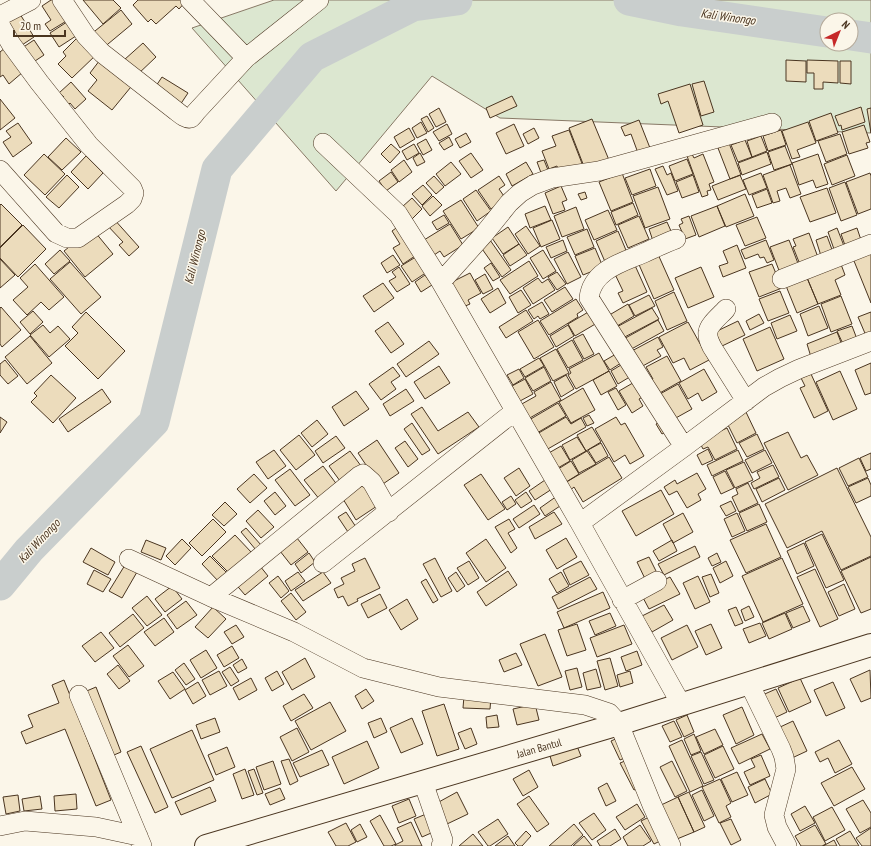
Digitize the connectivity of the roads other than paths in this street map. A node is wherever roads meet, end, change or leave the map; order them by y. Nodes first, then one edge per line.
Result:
1 (31, 0) edge
2 (62, 0) edge
3 (190, 0) edge
4 (319, 0) edge
5 (0, 16) edge
6 (0, 25) edge
7 (246, 58) junction
8 (772, 123) dead end
9 (323, 143) dead end
10 (0, 170) edge
11 (676, 239) dead end
12 (871, 244) edge
13 (782, 279) dead end
14 (441, 282) junction
15 (726, 309) dead end
16 (871, 341) edge
17 (746, 401) junction
18 (515, 411) junction
19 (684, 447) junction
20 (389, 512) junction
21 (580, 523) junction
22 (128, 559) dead end
23 (323, 563) dead end
24 (657, 581) dead end
25 (211, 597) junction
26 (622, 600) junction
27 (871, 645) edge
28 (749, 684) junction
29 (79, 696) dead end
30 (681, 704) junction
31 (619, 724) junction
32 (423, 782) junction
33 (0, 826) edge
34 (140, 841) edge
35 (665, 844) edge
36 (206, 846) edge
37 (441, 846) edge
38 (786, 846) edge

1 - 5 street
2 - 7 street
3 - 7 street
4 - 7 street
6 - 10 street
8 - 14 street
9 - 14 street
11 - 19 street
12 - 13 street
14 - 18 street
15 - 17 street
16 - 17 street
17 - 19 street
18 - 20 street
18 - 21 street
19 - 21 street
20 - 23 street
20 - 25 street
21 - 26 street
22 - 25 street
24 - 26 street
25 - 31 street
26 - 30 street
27 - 28 main road, Jalan Bantul
28 - 30 main road, Jalan Bantul
28 - 38 street
29 - 34 street
30 - 31 main road, Jalan Bantul
31 - 32 main road, Jalan Bantul
31 - 35 street
32 - 36 main road, Jalan Bantul
32 - 37 street
33 - 34 street

